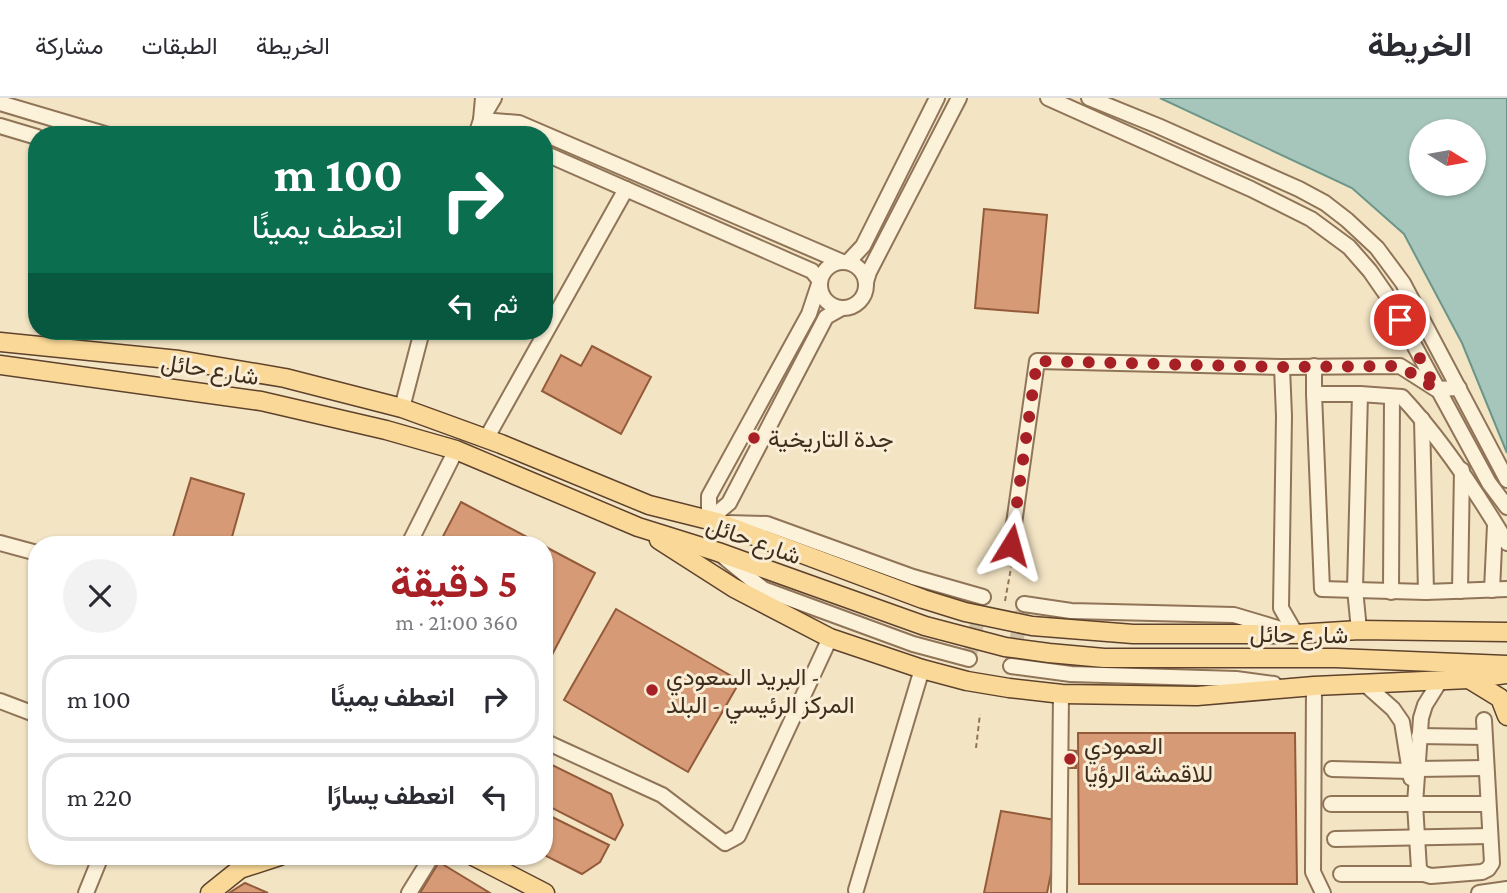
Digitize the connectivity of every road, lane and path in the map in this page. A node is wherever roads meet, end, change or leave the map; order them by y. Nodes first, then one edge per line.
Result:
1 (483, 98) edge
2 (494, 98) edge
3 (937, 98) edge
4 (959, 98) edge
5 (1048, 98) edge
6 (1089, 98) edge
7 (0, 103) edge
8 (481, 120) junction
9 (0, 126) edge
10 (78, 126) edge
11 (479, 126) edge
12 (491, 126) edge
13 (524, 126) edge
14 (28, 134) edge
15 (553, 138) edge
16 (553, 157) edge
17 (625, 189) junction
18 (844, 261) junction
19 (820, 281) junction
20 (866, 282) junction
21 (842, 308) junction
22 (553, 318) edge
23 (420, 340) edge
24 (541, 340) edge
25 (0, 342) edge
26 (0, 365) edge
27 (1314, 366) junction
28 (1282, 367) junction
29 (1459, 388) junction
30 (1436, 389) junction
31 (1314, 394) junction
32 (1360, 394) junction
33 (1392, 397) junction
34 (402, 408) junction
35 (1422, 418) junction
36 (486, 439) junction
37 (456, 450) junction
38 (1462, 470) junction
39 (1507, 480) edge
40 (1507, 507) edge
41 (713, 521) junction
42 (1495, 524) junction
43 (638, 527) junction
44 (413, 536) edge
45 (0, 543) edge
46 (1507, 543) edge
47 (1013, 549) joint
48 (28, 551) edge
49 (718, 552) junction
50 (1355, 589) junction
51 (1507, 589) edge
52 (1492, 590) junction
53 (1460, 591) junction
54 (1391, 592) junction
55 (1426, 592) junction
56 (983, 597) dead end
57 (1005, 601) dead end
58 (1024, 604) dead end
59 (1359, 630) junction
60 (1507, 632) edge
61 (1296, 634) junction
62 (830, 638) junction
63 (1336, 658) junction
64 (969, 659) dead end
65 (1507, 665) edge
66 (1011, 666) dead end
67 (922, 669) junction
68 (1507, 674) edge
69 (1469, 679) junction
70 (1440, 681) junction
71 (1375, 684) junction
72 (1314, 686) junction
73 (1294, 687) junction
74 (1061, 693) junction
75 (0, 701) edge
76 (28, 712) edge
77 (980, 714) dead end
78 (1507, 716) edge
79 (1484, 720) dead end
80 (1419, 736) junction
81 (1484, 737) junction
82 (553, 745) edge
83 (976, 748) dead end
84 (1485, 768) junction
85 (1332, 769) dead end
86 (1413, 770) junction
87 (1331, 804) dead end
88 (1415, 804) junction
89 (1488, 804) junction
90 (1490, 836) junction
91 (1416, 838) junction
92 (1335, 839) dead end
93 (97, 865) edge
94 (252, 865) edge
95 (426, 865) edge
96 (491, 865) edge
97 (1340, 874) dead end
98 (1424, 874) junction
99 (1507, 889) edge
100 (856, 890) dead end
101 (86, 893) edge
102 (210, 893) edge
103 (409, 893) edge
104 (545, 893) edge
105 (1059, 893) edge
106 (1323, 893) edge
107 (1479, 893) edge

1 - 8 street
2 - 8 street
3 - 18 street
4 - 20 street
5 - 30 street
6 - 29 street
7 - 10 street
8 - 11 street
8 - 12 street
8 - 13 street
9 - 14 street
15 - 18 street
16 - 17 street
17 - 19 street
17 - 22 street
18 - 19 street
18 - 20 street
19 - 21 street
19 - 41 street
20 - 21 street
21 - 41 street
23 - 34 street
24 - 36 street
25 - 34 main road, شارع حائل
26 - 37 main road, شارع حائل
27 - 28 street
27 - 30 street
27 - 31 street
28 - 47 street
28 - 61 street
29 - 30 street
29 - 39 street
30 - 40 street
31 - 32 street
31 - 50 street
32 - 33 street
32 - 50 street
33 - 35 street
33 - 54 street
34 - 36 main road, شارع حائل
35 - 38 street
35 - 55 street
36 - 41 main road, شارع حائل
37 - 43 main road, شارع حائل
37 - 44 street
38 - 42 street
38 - 53 street
41 - 56 street
41 - 61 main road, شارع حائل
42 - 46 street
42 - 52 street
43 - 49 main road, شارع حائل
43 - 62 main road
45 - 48 street
47 - 57 path
49 - 63 main road, شارع حائل
49 - 64 street
50 - 54 street
50 - 59 street
51 - 52 street
52 - 53 street
53 - 55 street
54 - 55 street
58 - 61 street
59 - 60 main road, شارع حائل
59 - 61 main road, شارع حائل
62 - 67 main road
62 - 82 street
63 - 65 main road, شارع حائل
63 - 71 main road
66 - 73 street
67 - 74 main road
67 - 100 street
68 - 69 main road
69 - 70 main road
69 - 78 main road
70 - 71 main road
70 - 80 street
71 - 72 main road
71 - 86 street
72 - 73 main road
72 - 106 street
73 - 74 main road
74 - 105 street
75 - 76 street
77 - 83 path
79 - 81 street
80 - 81 street
80 - 86 street
81 - 84 street
84 - 86 street
84 - 89 street
85 - 86 street
86 - 88 street
87 - 88 street
88 - 89 street
88 - 91 street
89 - 90 street
90 - 91 street
90 - 98 street
91 - 92 street
91 - 98 street
93 - 101 street
94 - 102 main road
95 - 103 street
96 - 104 main road
97 - 98 street
99 - 107 street

